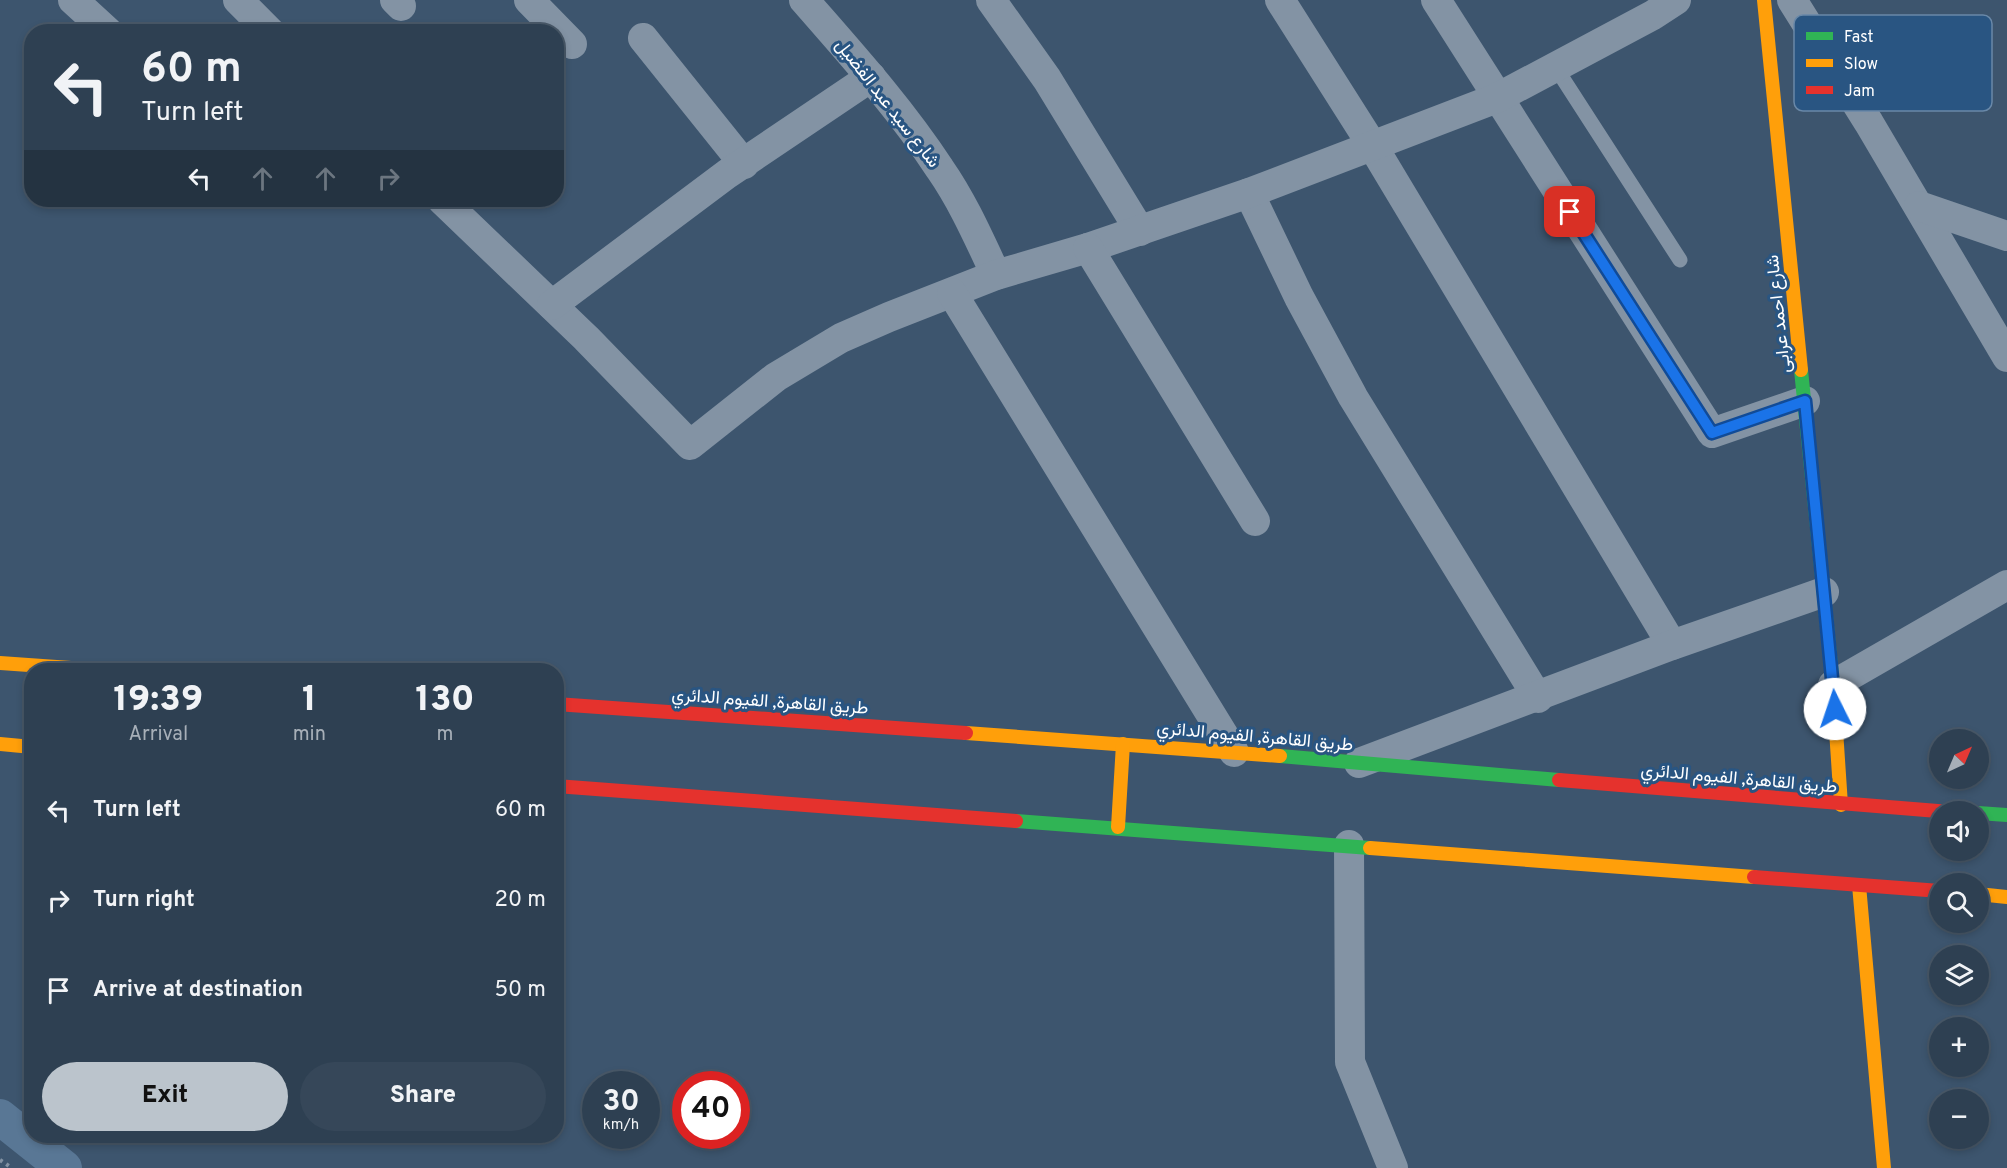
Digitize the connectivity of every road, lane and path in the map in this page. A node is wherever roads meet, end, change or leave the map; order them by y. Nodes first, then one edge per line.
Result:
1 (73, 0) edge
2 (238, 0) edge
3 (529, 0) edge
4 (804, 0) edge
5 (991, 0) edge
6 (1280, 0) edge
7 (1437, 0) edge
8 (1676, 0) edge
9 (1764, 0) edge
10 (1792, 0) edge
11 (1801, 15) edge
12 (99, 24) edge
13 (262, 24) edge
14 (552, 24) edge
15 (564, 36) edge
16 (643, 38) dead end
17 (572, 44) dead end
18 (1556, 68) junction
19 (871, 77) junction
20 (1497, 98) junction
21 (1860, 111) edge
22 (1372, 145) junction
23 (744, 164) junction
24 (1249, 192) junction
25 (1919, 206) junction
26 (449, 207) edge
27 (1140, 231) junction
28 (2007, 236) edge
29 (1088, 248) junction
30 (1680, 260) dead end
31 (996, 275) junction
32 (952, 293) junction
33 (552, 305) junction
34 (2007, 357) edge
35 (1805, 401) junction
36 (1255, 520) dead end
37 (2007, 585) edge
38 (1824, 592) junction
39 (1672, 645) junction
40 (0, 663) edge
41 (24, 665) edge
42 (1833, 685) junction
43 (1538, 698) junction
44 (564, 705) edge
45 (0, 744) edge
46 (1123, 744) junction
47 (24, 746) edge
48 (1234, 752) junction
49 (1359, 763) junction
50 (564, 787) edge
51 (1841, 805) junction
52 (1929, 811) edge
53 (1989, 814) edge
54 (2007, 815) edge
55 (1118, 827) junction
56 (1349, 844) junction
57 (1859, 885) junction
58 (1929, 890) edge
59 (1989, 895) edge
60 (2007, 897) edge
61 (0, 1160) edge
62 (12, 1168) edge
63 (1393, 1168) edge
64 (1884, 1168) edge

1 - 12 street
2 - 13 street
3 - 14 street
4 - 19 street, شارع سيد عبد الفضيل
5 - 27 street
6 - 22 street
7 - 20 street
8 - 18 street
9 - 35 main road, شارع احمد عرابى
10 - 11 street
15 - 17 street
16 - 23 street
18 - 20 street
18 - 30 lane
19 - 23 street
19 - 31 street, شارع سيد عبد الفضيل
20 - 22 street
20 - 35 street
21 - 25 street
22 - 24 street
22 - 39 street
23 - 33 street
24 - 27 street
24 - 43 street
25 - 28 street
25 - 34 street
26 - 33 street
27 - 29 street
29 - 31 street
29 - 36 street
31 - 32 street
32 - 33 street
32 - 48 street
35 - 38 main road, شارع احمد عرابى
37 - 42 street
38 - 39 street
38 - 42 main road, شارع احمد عرابى
39 - 43 street
40 - 41 main road
42 - 51 main road, شارع احمد عرابى
43 - 49 street
44 - 46 main road, طريق القاهرة, الفيوم الدائري
45 - 47 main road
46 - 48 main road, طريق القاهرة, الفيوم الدائري
46 - 55 main road
48 - 49 main road, طريق القاهرة, الفيوم الدائري
49 - 51 main road, طريق القاهرة, الفيوم الدائري
50 - 55 main road
51 - 52 main road, طريق القاهرة, الفيوم الدائري
53 - 54 main road
55 - 56 main road
56 - 57 main road
56 - 63 street
57 - 58 main road
57 - 64 main road
59 - 60 main road
61 - 62 path

